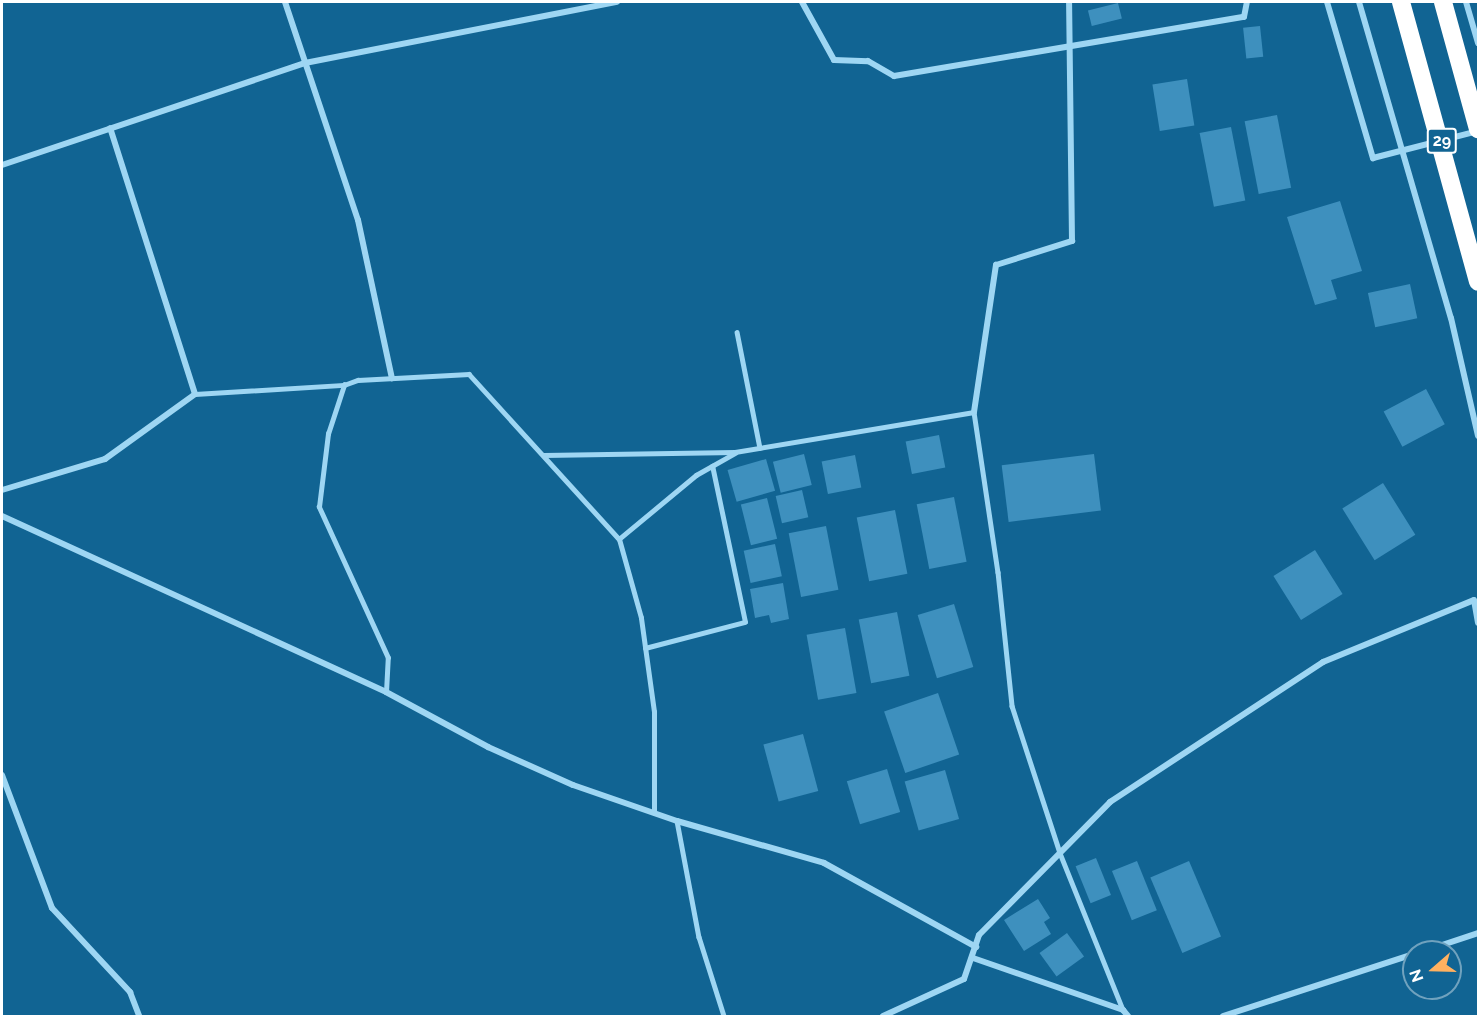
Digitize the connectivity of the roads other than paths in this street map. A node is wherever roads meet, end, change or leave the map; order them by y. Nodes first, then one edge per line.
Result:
1 (285, 2) edge
2 (617, 2) edge
3 (802, 2) edge
4 (1069, 2) edge
5 (1247, 2) edge
6 (1327, 2) edge
7 (1359, 2) edge
8 (1401, 2) edge
9 (1443, 2) edge
10 (1466, 2) edge
11 (1479, 43) edge
12 (1071, 45) junction
13 (305, 63) junction
14 (110, 128) junction
15 (1479, 130) edge
16 (1402, 151) junction
17 (2, 165) edge
18 (1479, 282) edge
19 (736, 332) dead end
20 (392, 378) junction
21 (344, 385) junction
22 (195, 394) junction
23 (974, 412) junction
24 (1479, 436) edge
25 (760, 448) junction
26 (735, 453) junction
27 (544, 455) junction
28 (712, 466) junction
29 (2, 489) edge
30 (2, 516) edge
31 (619, 539) junction
32 (1476, 599) edge
33 (1479, 623) edge
34 (645, 648) junction
35 (386, 692) junction
36 (2, 775) edge
37 (654, 813) junction
38 (677, 821) junction
39 (1060, 853) junction
40 (1479, 933) edge
41 (1458, 940) edge
42 (976, 947) junction
43 (973, 958) junction
44 (1402, 958) edge
45 (1123, 1010) junction
46 (139, 1017) edge
47 (724, 1017) edge
48 (883, 1017) edge
49 (1128, 1017) edge
50 (1223, 1017) edge

1 - 13 street
2 - 13 street
3 - 12 street
4 - 12 street
5 - 12 street
6 - 16 street
7 - 16 street
8 - 18 highway, 29, bridge
9 - 15 highway, 29
10 - 11 street
12 - 23 street
13 - 14 street
13 - 20 street
14 - 17 street
14 - 22 street
15 - 16 street
16 - 24 street
19 - 25 lane
20 - 21 lane
20 - 27 lane
21 - 22 lane
21 - 35 lane
22 - 29 street
23 - 25 lane
23 - 39 lane
25 - 26 lane
26 - 27 lane
26 - 28 lane
27 - 31 lane
28 - 31 lane
28 - 34 lane
30 - 35 street
31 - 34 lane
32 - 33 street
32 - 39 street
34 - 37 lane
35 - 37 street
36 - 46 street
37 - 38 street
38 - 42 street
38 - 47 lane
39 - 42 street
39 - 45 lane
40 - 41 street
42 - 43 street
43 - 45 street
43 - 48 street
44 - 50 street
45 - 49 street

